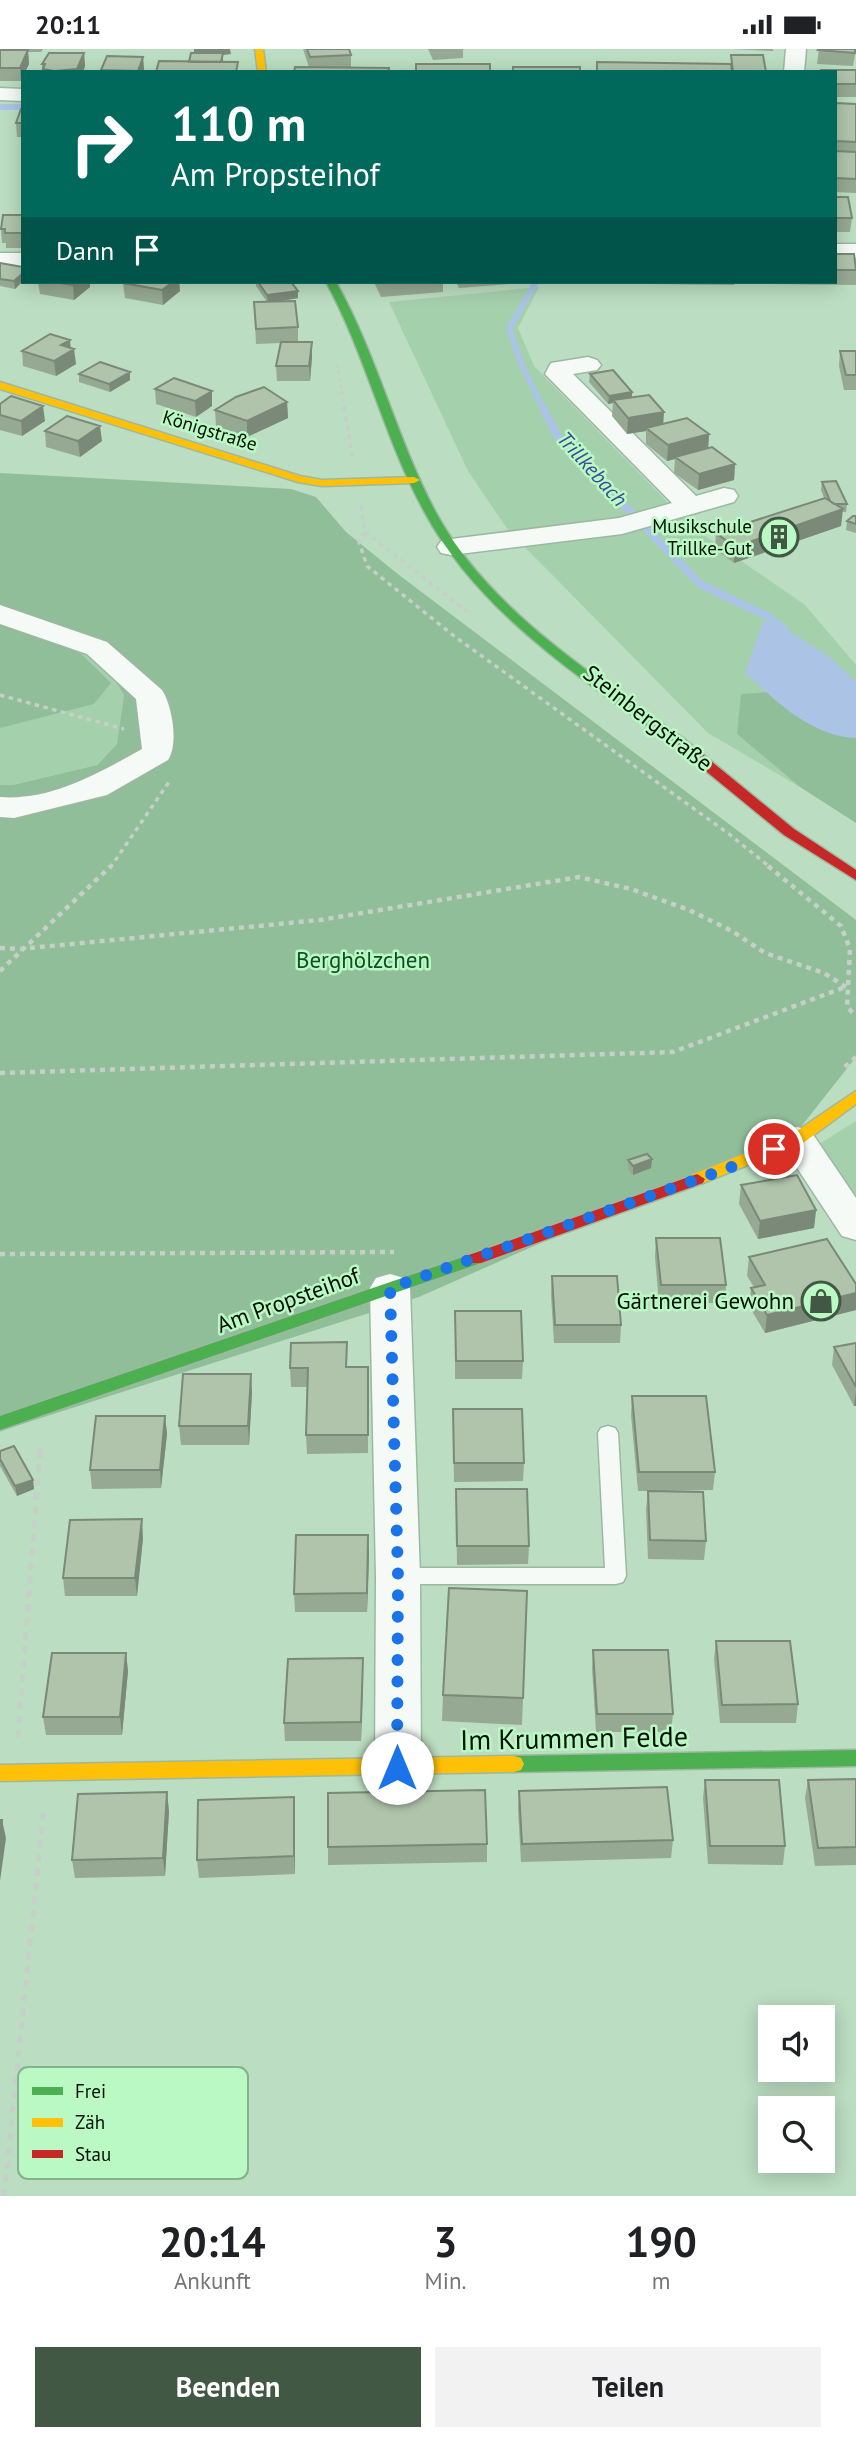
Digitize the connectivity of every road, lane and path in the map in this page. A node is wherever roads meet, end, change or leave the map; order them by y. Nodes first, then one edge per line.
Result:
1 (259, 49) edge
2 (796, 49) edge
3 (262, 70) edge
4 (794, 70) edge
5 (0, 94) edge
6 (21, 95) edge
7 (0, 114) edge
8 (21, 114) edge
9 (837, 251) edge
10 (856, 251) edge
11 (0, 260) edge
12 (21, 260) edge
13 (332, 284) edge
14 (335, 351) dead end
15 (588, 365) dead end
16 (0, 385) edge
17 (414, 480) junction
18 (357, 483) junction
19 (724, 496) dead end
20 (691, 506) junction
21 (832, 514) edge
22 (856, 522) edge
23 (365, 532) dead end
24 (451, 547) junction
25 (0, 614) edge
26 (0, 695) edge
27 (157, 745) junction
28 (0, 807) edge
29 (856, 876) edge
30 (0, 948) edge
31 (20, 949) junction
32 (0, 971) edge
33 (846, 987) junction
34 (856, 1016) edge
35 (0, 1073) edge
36 (856, 1096) edge
37 (797, 1139) junction
38 (856, 1227) edge
39 (0, 1254) edge
40 (392, 1270) junction
41 (44, 1407) junction
42 (0, 1423) edge
43 (608, 1433) dead end
44 (398, 1576) junction
45 (856, 1758) edge
46 (397, 1768) junction
47 (7, 1773) edge
48 (48, 1774) junction
49 (4, 2196) edge

1 - 3 street
2 - 4 street
5 - 6 street
7 - 8 street
9 - 10 street
11 - 12 street
13 - 17 street, Steinbergstraße
14 - 18 path
15 - 20 street
16 - 18 street, Königstraße
17 - 18 street, Königstraße
17 - 24 street, Steinbergstraße
19 - 20 street
20 - 24 street
21 - 22 path
23 - 33 path
24 - 29 street, Steinbergstraße
25 - 27 street
26 - 27 path
27 - 28 street
27 - 31 path
30 - 31 path
31 - 32 path
31 - 33 path
33 - 34 path
33 - 35 path
36 - 37 street, Am Propsteihof
37 - 38 street
37 - 40 street, Am Propsteihof
39 - 40 path
40 - 41 street, Am Propsteihof
40 - 44 street
41 - 42 street, Am Propsteihof
41 - 47 path
43 - 44 lane
44 - 46 street
45 - 46 street, Im Krummen Felde
46 - 48 street, Im Krummen Felde
47 - 48 street, Im Krummen Felde
48 - 49 path

